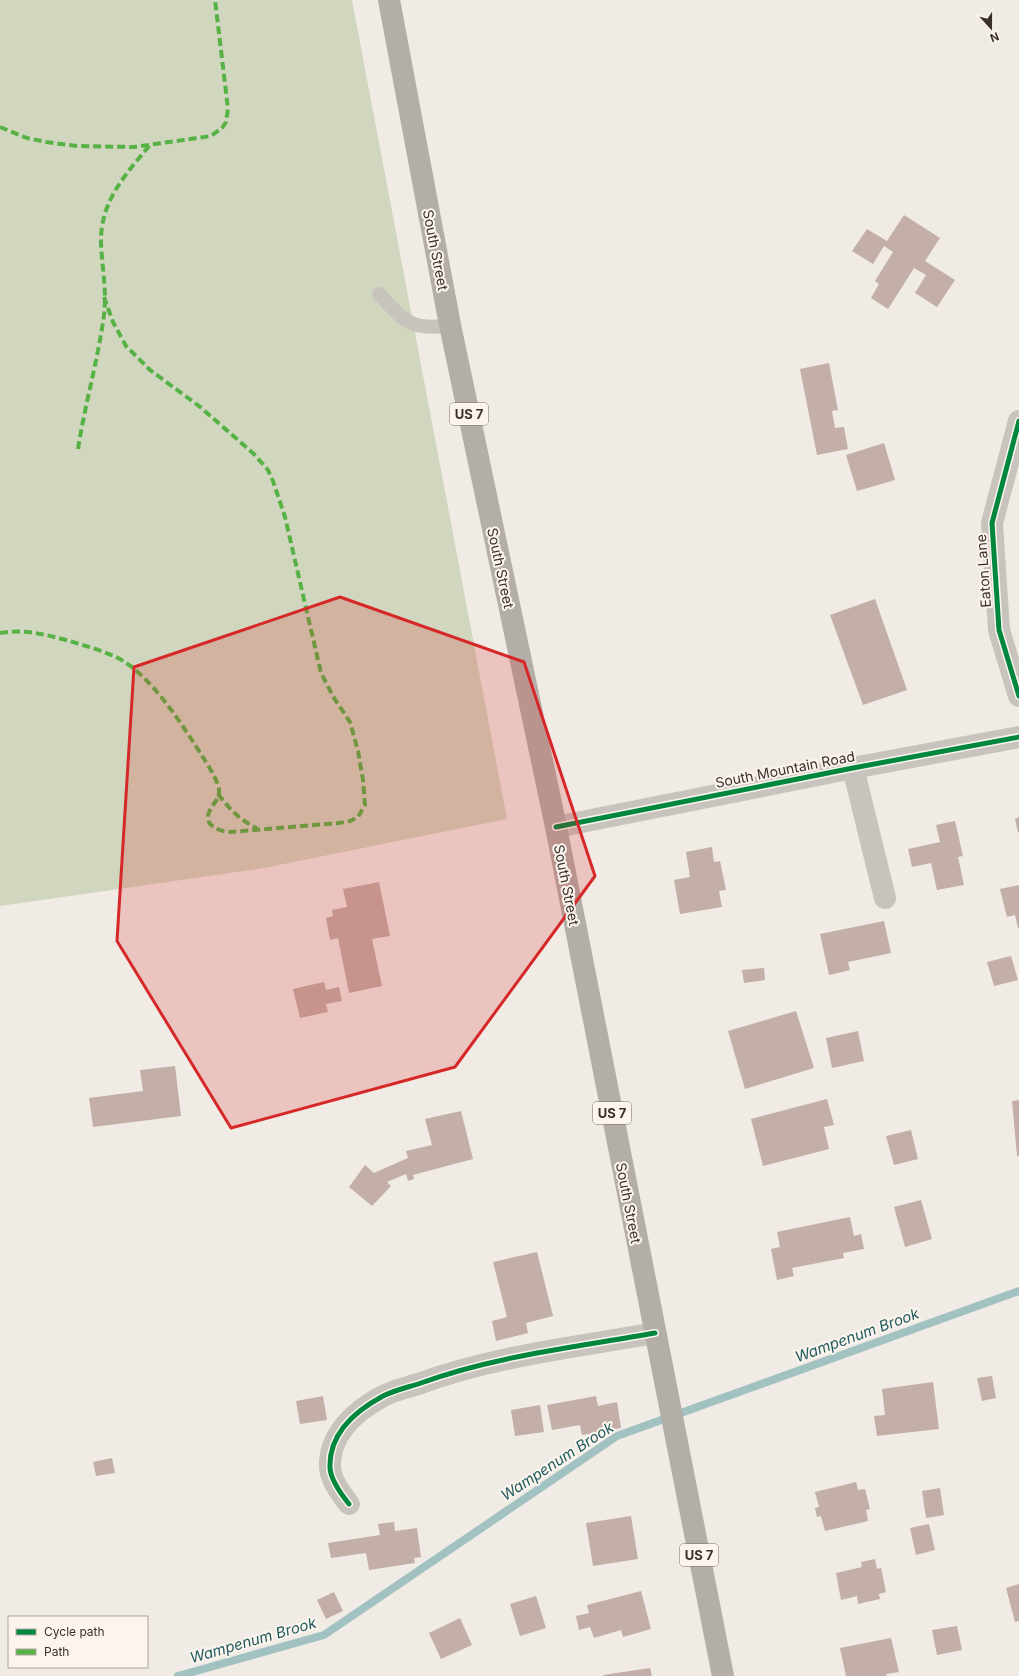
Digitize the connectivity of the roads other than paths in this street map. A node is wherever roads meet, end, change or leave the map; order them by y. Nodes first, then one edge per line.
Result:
1 (389, 0) edge
2 (379, 294) dead end
3 (450, 325) junction
4 (1019, 421) edge
5 (1019, 696) edge
6 (1019, 736) edge
7 (853, 768) junction
8 (556, 827) junction
9 (885, 898) dead end
10 (655, 1333) junction
11 (348, 1504) dead end
12 (724, 1676) edge

1 - 3 highway, South Street / US 7
2 - 3 lane
3 - 8 highway, South Street / US 7
4 - 5 street, Eaton Lane
6 - 7 street, South Mountain Road
7 - 8 street, South Mountain Road
7 - 9 street
8 - 10 highway, South Street / US 7
10 - 11 street
10 - 12 highway, South Street / US 7

